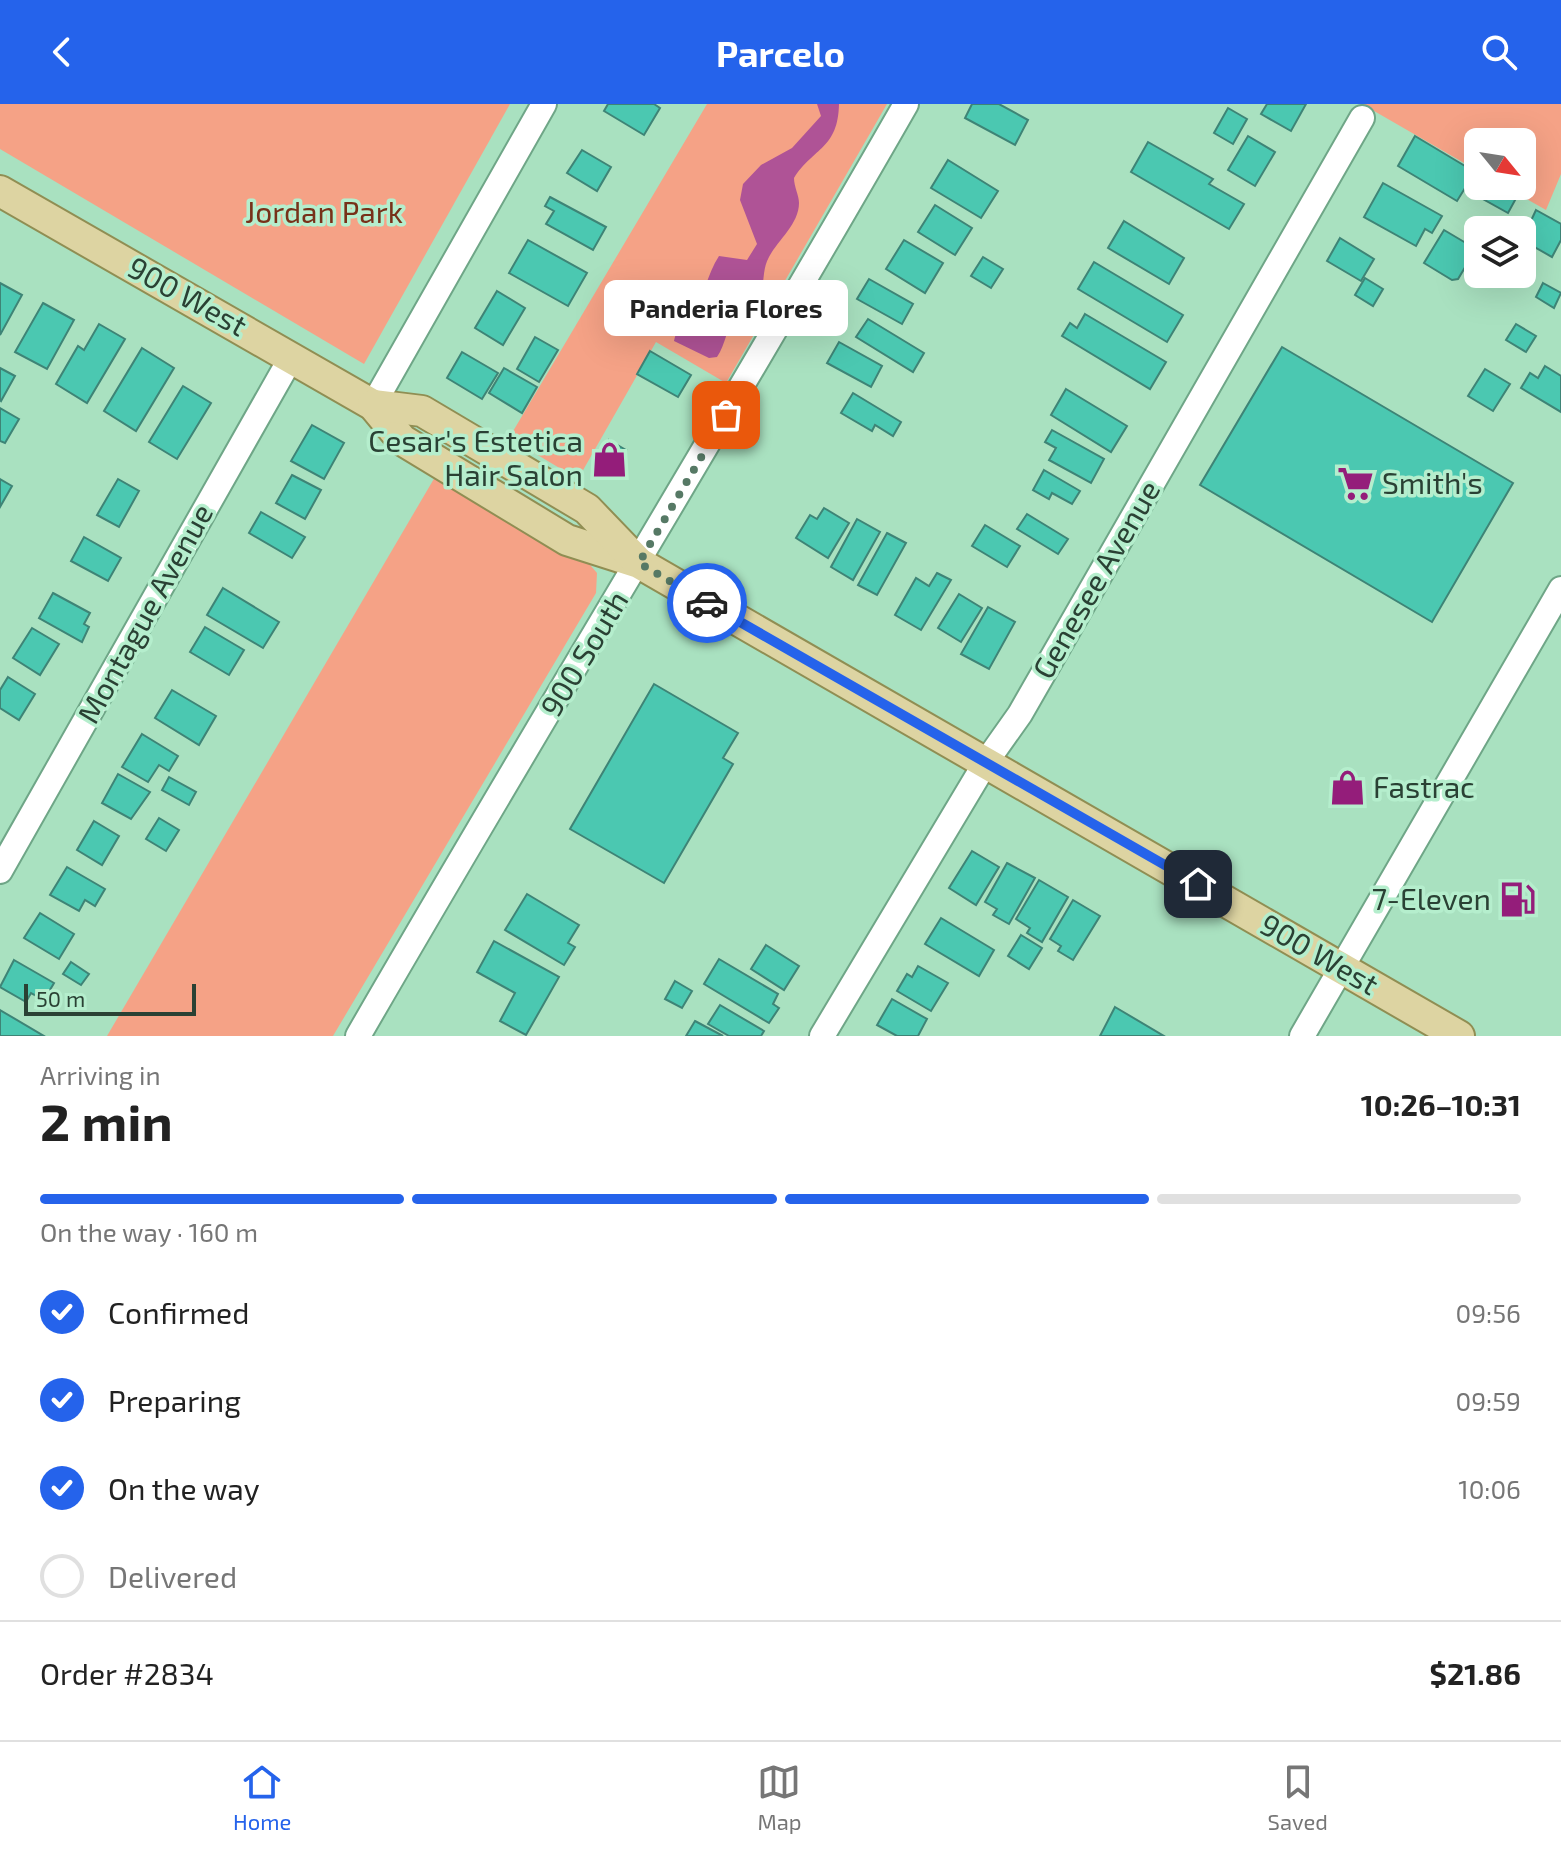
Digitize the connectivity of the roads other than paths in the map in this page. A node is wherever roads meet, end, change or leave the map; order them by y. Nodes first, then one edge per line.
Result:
1 (544, 104) edge
2 (906, 104) edge
3 (1362, 118) dead end
4 (0, 191) edge
5 (292, 356) junction
6 (373, 405) junction
7 (639, 563) junction
8 (1561, 589) edge
9 (1553, 621) edge
10 (986, 762) junction
11 (0, 871) edge
12 (1341, 968) junction
13 (358, 1036) edge
14 (822, 1036) edge
15 (1302, 1036) edge
16 (1459, 1036) edge

1 - 6 street
2 - 7 street, 900 South
3 - 10 street, Genesee Avenue
4 - 5 main road, 900 West
5 - 6 main road, 900 West
5 - 11 street, Montague Avenue
6 - 7 main road, 900 West
7 - 10 main road, 900 West
7 - 13 street, 900 South
8 - 9 street
9 - 12 street
10 - 12 main road, 900 West
10 - 14 street, Genesee Avenue
12 - 15 street
12 - 16 main road, 900 West

